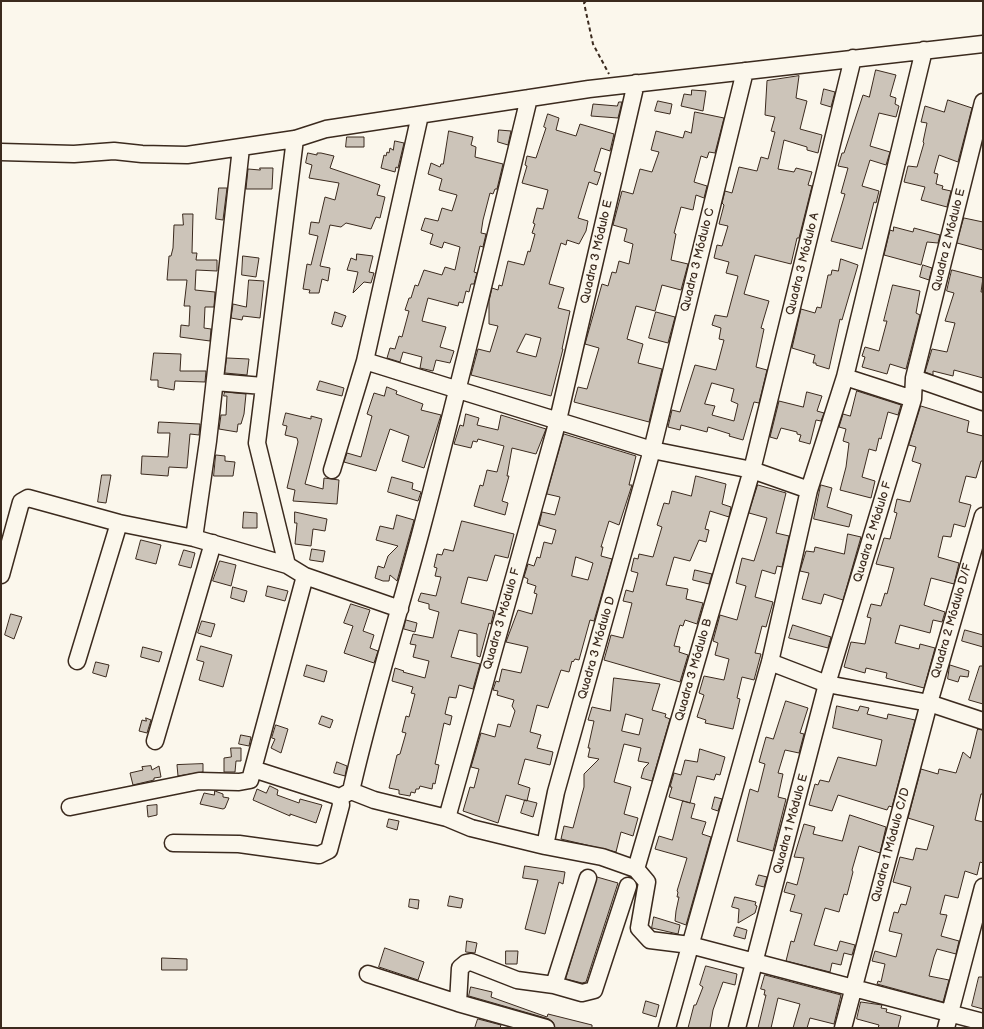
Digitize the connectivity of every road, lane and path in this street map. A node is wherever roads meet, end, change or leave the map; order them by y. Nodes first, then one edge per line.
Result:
1 (586, 1) edge
2 (983, 44) edge
3 (924, 50) junction
4 (853, 58) junction
5 (745, 71) junction
6 (636, 83) junction
7 (615, 86) junction
8 (530, 98) junction
9 (983, 102) edge
10 (420, 115) junction
11 (295, 138) junction
12 (240, 148) junction
13 (1, 152) edge
14 (365, 361) junction
15 (845, 377) junction
16 (914, 378) junction
17 (215, 382) junction
18 (263, 386) junction
19 (458, 390) junction
20 (913, 399) junction
21 (983, 402) edge
22 (558, 420) junction
23 (652, 450) junction
24 (332, 470) dead end
25 (752, 470) junction
26 (809, 490) junction
27 (983, 516) edge
28 (119, 523) junction
29 (194, 538) junction
30 (213, 544) junction
31 (287, 565) junction
32 (1, 575) edge
33 (305, 576) junction
34 (400, 609) junction
35 (77, 661) dead end
36 (770, 662) junction
37 (827, 684) junction
38 (929, 703) junction
39 (983, 721) edge
40 (154, 741) dead end
41 (253, 769) junction
42 (346, 794) junction
43 (70, 806) dead end
44 (447, 818) junction
45 (173, 843) dead end
46 (545, 846) junction
47 (636, 869) junction
48 (588, 878) dead end
49 (628, 886) dead end
50 (983, 887) edge
51 (690, 945) junction
52 (754, 963) junction
53 (368, 974) dead end
54 (554, 985) junction
55 (853, 987) junction
56 (458, 1004) junction
57 (950, 1012) junction
58 (983, 1022) edge
59 (546, 1028) edge
60 (667, 1028) edge
61 (736, 1028) edge
62 (843, 1028) edge
63 (946, 1028) edge

1 - 7 path
2 - 3 street
3 - 4 street
3 - 15 street
4 - 5 street
4 - 25 street, Quadra 3 Módulo A
5 - 6 street
5 - 23 street, Quadra 3 Módulo C
6 - 7 street
6 - 22 street, Quadra 3 Módulo E
7 - 8 street
8 - 10 street
8 - 19 street
9 - 16 street, Quadra 2 Módulo E
10 - 11 street
10 - 14 street
11 - 12 street
11 - 18 street
12 - 13 street
12 - 17 street
14 - 19 street
14 - 24 street
15 - 20 street
15 - 26 street
16 - 20 street, Quadra 2 Módulo F
16 - 21 street
17 - 18 street
17 - 29 street
18 - 31 street
19 - 22 street
19 - 34 street
20 - 37 street, Quadra 2 Módulo F
22 - 23 street
22 - 44 street, Quadra 3 Módulo F
23 - 25 street
23 - 46 street, Quadra 3 Módulo D
25 - 26 street
25 - 47 street, Quadra 3 Módulo B
26 - 36 street
27 - 38 street, Quadra 2 Módulo D/F
28 - 29 street
28 - 32 street
28 - 35 street
29 - 30 street
30 - 31 street
30 - 40 street
31 - 33 street
33 - 34 street
33 - 41 street
34 - 42 street
36 - 37 street
36 - 51 street
37 - 38 street
37 - 52 street, Quadra 1 Módulo E
38 - 39 street
38 - 55 street, Quadra 1 Módulo C/D
41 - 42 street
41 - 43 street
42 - 44 street
42 - 45 street
44 - 46 street
46 - 47 street
47 - 51 street
48 - 54 street
49 - 54 street
50 - 57 street
51 - 52 street
51 - 60 street
52 - 55 street
52 - 61 street, Quadra 1 Módulo E
53 - 56 street
54 - 56 street
55 - 57 street
55 - 62 street, Quadra 1 Módulo C/D
56 - 59 street
57 - 58 street
57 - 63 street

